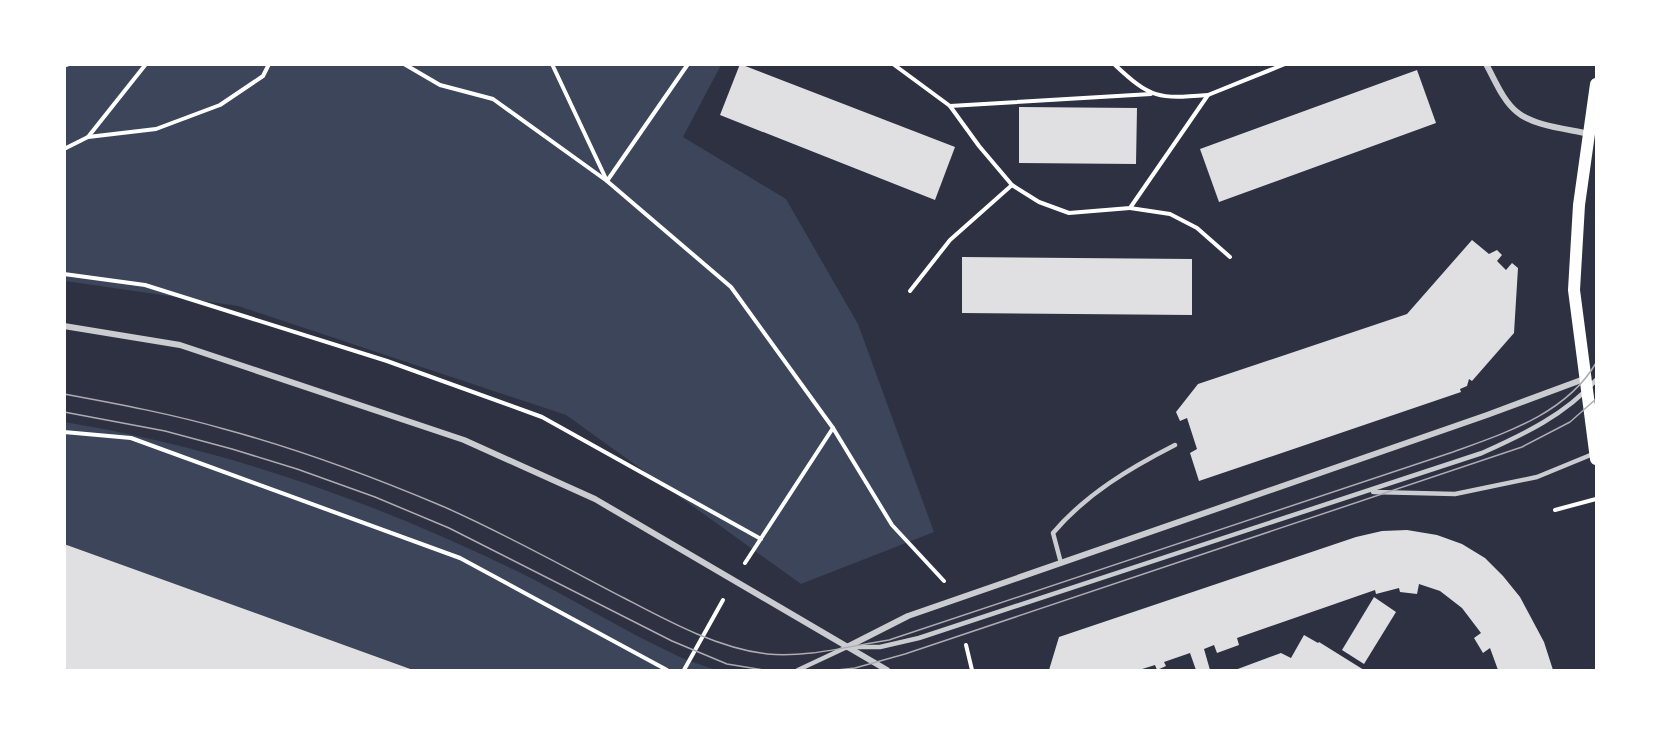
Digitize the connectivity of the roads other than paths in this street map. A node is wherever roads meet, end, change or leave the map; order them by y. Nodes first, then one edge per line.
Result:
1 (1486, 64) edge
2 (1596, 84) edge
3 (1589, 134) junction
4 (64, 326) edge
5 (1589, 384) edge
6 (1175, 445) dead end
7 (1596, 456) edge
8 (1368, 492) junction
9 (1061, 564) junction
10 (847, 647) junction
11 (798, 670) edge
12 (887, 670) edge

1 - 3 street
2 - 3 main road
3 - 5 main road
4 - 10 street
5 - 7 main road
5 - 8 lane
5 - 9 street
6 - 9 lane
7 - 8 lane
8 - 10 lane
9 - 10 street
10 - 11 lane
10 - 12 street

